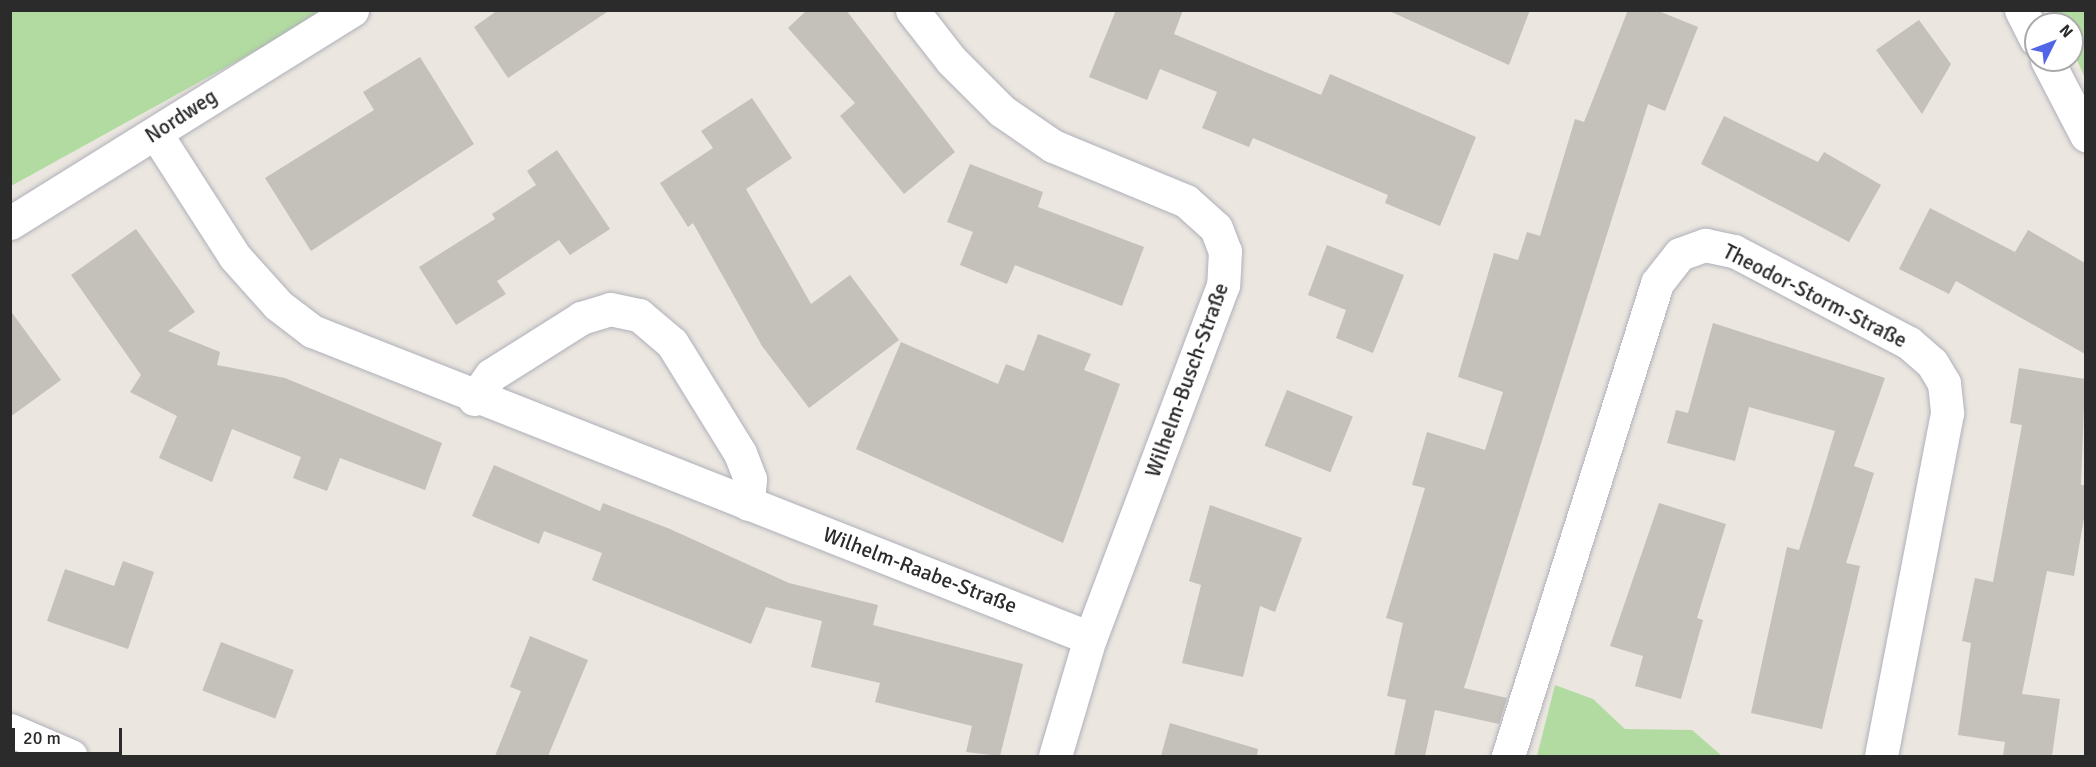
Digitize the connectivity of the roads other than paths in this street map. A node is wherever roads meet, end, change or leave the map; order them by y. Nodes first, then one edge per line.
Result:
1 (352, 10) edge
2 (912, 10) edge
3 (2053, 72) edge
4 (156, 134) junction
5 (2085, 135) edge
6 (10, 223) edge
7 (474, 399) junction
8 (748, 504) junction
9 (1090, 638) junction
10 (10, 730) edge
11 (70, 756) edge
12 (1054, 756) edge
13 (1508, 756) edge
14 (1881, 756) edge

1 - 4 street, Nordweg
2 - 9 street, Wilhelm-Busch-Straße
3 - 5 street
4 - 6 street, Nordweg
4 - 7 street, Wilhelm-Raabe-Straße
7 - 8 street, Wilhelm-Raabe-Straße
7 - 8 street
8 - 9 street, Wilhelm-Raabe-Straße
9 - 12 street, Wilhelm-Busch-Straße
10 - 11 street
13 - 14 street, Theodor-Storm-Straße

